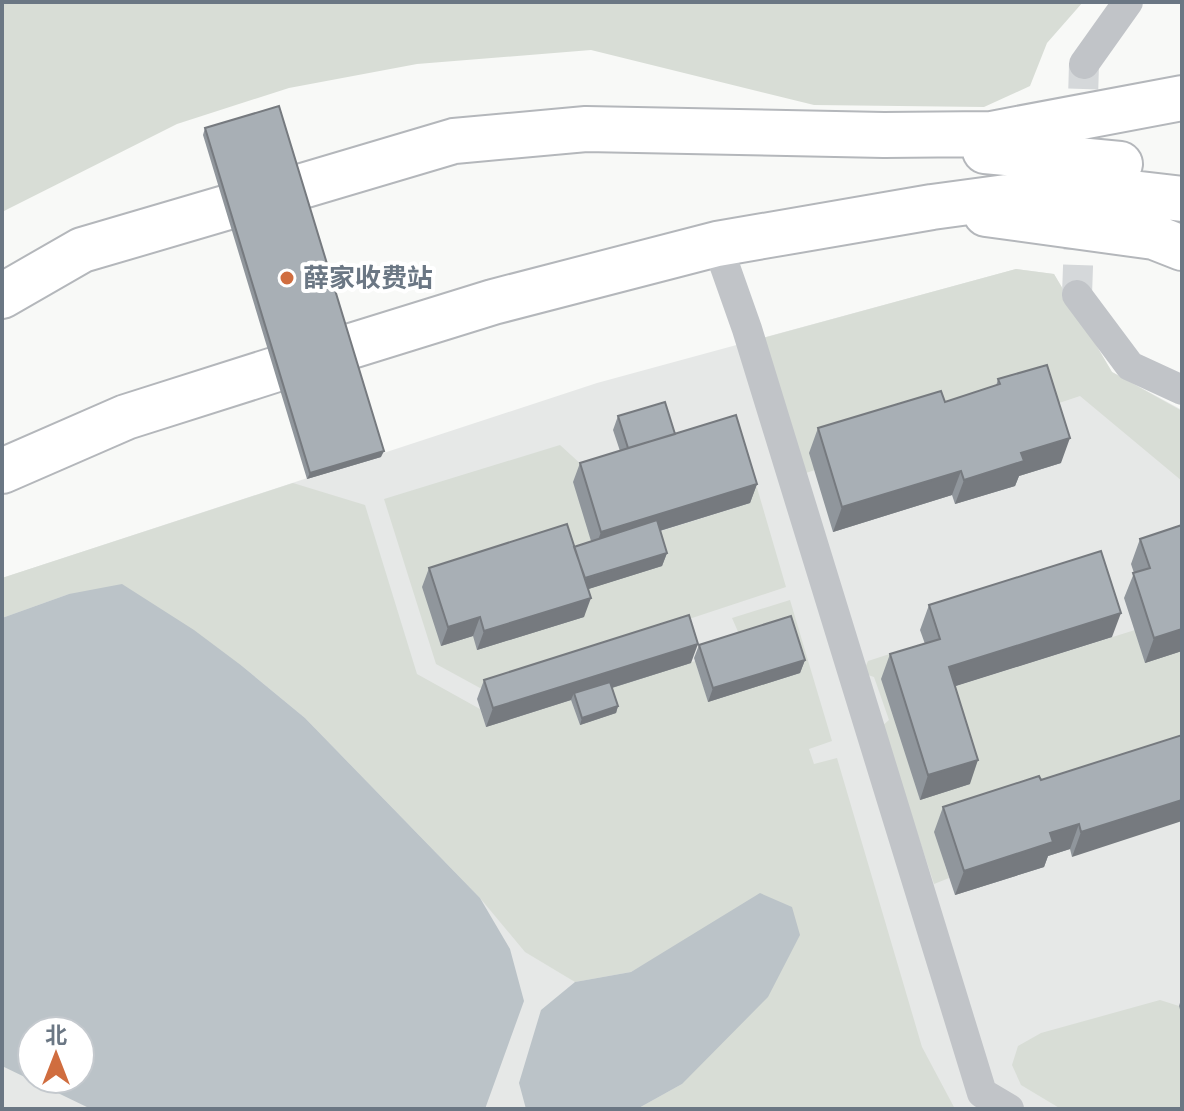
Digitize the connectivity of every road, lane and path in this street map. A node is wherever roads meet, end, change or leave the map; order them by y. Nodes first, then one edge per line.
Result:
1 (1128, 2) edge
2 (1084, 64) tunnel mouth
3 (1182, 98) edge
4 (884, 135) junction
5 (1182, 170) edge
6 (299, 187) edge
7 (1182, 199) edge
8 (932, 207) junction
9 (225, 208) edge
10 (717, 244) junction
11 (1182, 248) edge
12 (1077, 295) tunnel mouth
13 (2, 296) edge
14 (348, 347) edge
15 (274, 370) edge
16 (1182, 390) edge
17 (2, 471) edge
18 (1009, 1109) edge

1 - 2 lane
3 - 4 highway
4 - 5 highway
4 - 6 highway
7 - 8 highway
8 - 10 highway
8 - 11 highway
9 - 13 highway
10 - 14 highway
10 - 18 lane
12 - 16 lane
15 - 17 highway

